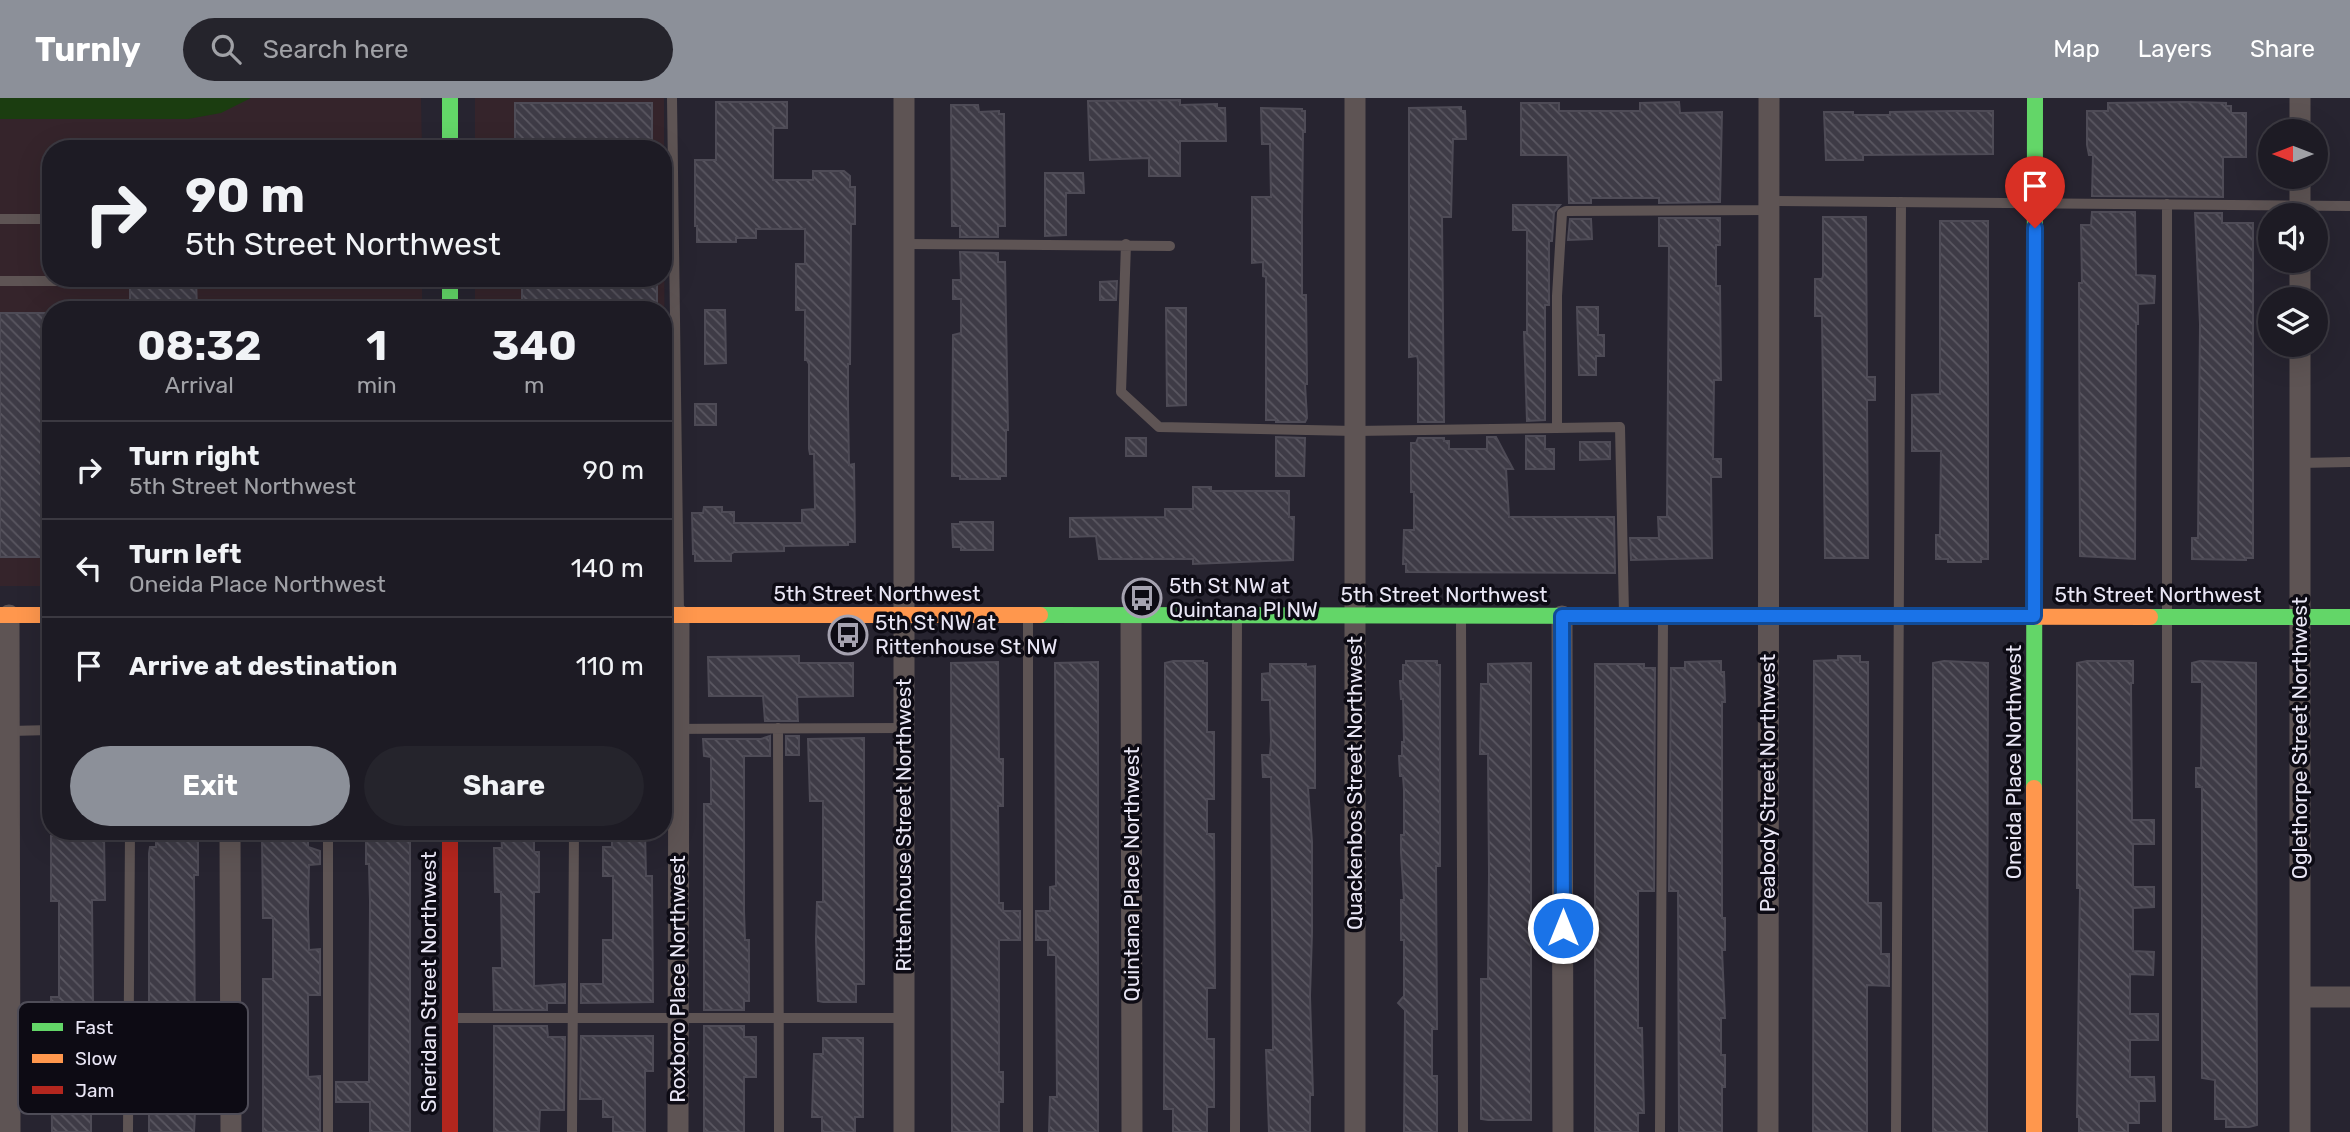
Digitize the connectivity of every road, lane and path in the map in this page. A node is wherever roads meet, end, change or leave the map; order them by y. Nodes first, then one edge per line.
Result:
1 (450, 98) edge
2 (672, 98) edge
3 (904, 98) edge
4 (1354, 98) edge
5 (1769, 98) edge
6 (2035, 98) edge
7 (2300, 98) edge
8 (2300, 119) edge
9 (450, 140) edge
10 (672, 140) edge
11 (1901, 202) junction
12 (2035, 203) junction
13 (2167, 204) junction
14 (1769, 205) junction
15 (2350, 206) edge
16 (2258, 208) edge
17 (2328, 208) edge
18 (0, 219) edge
19 (42, 219) edge
20 (904, 244) junction
21 (1126, 244) junction
22 (1170, 246) dead end
23 (0, 281) edge
24 (42, 281) edge
25 (2300, 357) edge
26 (1557, 428) junction
27 (1355, 431) junction
28 (2350, 462) edge
29 (2300, 463) junction
30 (4, 615) edge
31 (42, 615) edge
32 (672, 615) edge
33 (904, 615) junction
34 (1028, 615) junction
35 (1131, 616) junction
36 (1237, 616) junction
37 (1355, 616) junction
38 (1461, 616) junction
39 (1562, 616) junction
40 (1625, 616) junction
41 (1663, 616) junction
42 (1768, 616) junction
43 (1898, 616) junction
44 (2034, 616) junction
45 (2168, 616) junction
46 (2300, 617) junction
47 (2350, 617) edge
48 (904, 728) junction
49 (672, 729) edge
50 (778, 729) junction
51 (42, 730) edge
52 (10, 731) junction
53 (672, 770) edge
54 (130, 840) edge
55 (230, 840) edge
56 (328, 840) edge
57 (450, 840) edge
58 (574, 840) edge
59 (5, 994) edge
60 (2300, 997) junction
61 (2350, 997) edge
62 (129, 1002) edge
63 (230, 1002) edge
64 (572, 1017) junction
65 (678, 1017) junction
66 (780, 1017) junction
67 (450, 1018) junction
68 (904, 1018) junction
69 (128, 1114) edge
70 (230, 1114) edge
71 (10, 1132) edge
72 (128, 1132) edge
73 (230, 1132) edge
74 (328, 1132) edge
75 (450, 1132) edge
76 (572, 1132) edge
77 (678, 1132) edge
78 (779, 1132) edge
79 (904, 1132) edge
80 (1028, 1132) edge
81 (1132, 1132) edge
82 (1235, 1132) edge
83 (1355, 1132) edge
84 (1462, 1132) edge
85 (1563, 1132) edge
86 (1660, 1132) edge
87 (1768, 1132) edge
88 (1896, 1132) edge
89 (2035, 1132) edge
90 (2167, 1132) edge
91 (2300, 1132) edge

1 - 9 street
2 - 10 lane
3 - 20 street, Rittenhouse Street Northwest
4 - 27 street, Quackenbos Street Northwest
5 - 14 street, Peabody Street Northwest
6 - 12 street, Oneida Place Northwest
7 - 8 street
11 - 12 lane
11 - 14 lane
11 - 43 lane
12 - 13 lane
12 - 44 street, Oneida Place Northwest
13 - 16 lane
13 - 45 lane
14 - 26 lane
14 - 42 street, Peabody Street Northwest
15 - 17 lane
18 - 19 lane
20 - 21 lane
20 - 33 street, Rittenhouse Street Northwest
21 - 22 lane
21 - 27 lane
23 - 24 lane
25 - 29 street, Oglethorpe Street Northwest
26 - 27 lane
26 - 40 lane
27 - 37 street, Quackenbos Street Northwest
28 - 29 lane
29 - 46 street, Oglethorpe Street Northwest
30 - 31 street
30 - 52 street
32 - 33 street, 5th Street Northwest
33 - 34 street, 5th Street Northwest
33 - 48 street, Rittenhouse Street Northwest
34 - 35 street, 5th Street Northwest
34 - 80 lane
35 - 36 street, 5th Street Northwest
35 - 81 street, Quintana Place Northwest
36 - 37 street, 5th Street Northwest
36 - 82 lane
37 - 38 street, 5th Street Northwest
37 - 83 street, Quackenbos Street Northwest
38 - 39 street, 5th Street Northwest
38 - 84 lane
39 - 40 street, 5th Street Northwest
39 - 85 street
40 - 41 street, 5th Street Northwest
41 - 42 street, 5th Street Northwest
41 - 86 lane
42 - 43 street, 5th Street Northwest
42 - 87 street, Peabody Street Northwest
43 - 44 street, 5th Street Northwest
43 - 88 lane
44 - 45 street, 5th Street Northwest
44 - 89 street, Oneida Place Northwest
45 - 46 street, 5th Street Northwest
45 - 90 lane
46 - 47 street, 5th Street Northwest
46 - 60 street, Oglethorpe Street Northwest
48 - 50 lane
48 - 68 street, Rittenhouse Street Northwest
49 - 50 lane
50 - 66 lane
51 - 52 lane
52 - 59 street
53 - 65 street, Roxboro Place Northwest
54 - 62 lane
55 - 63 street
56 - 74 lane
57 - 67 street, Sheridan Street Northwest
58 - 64 lane
59 - 71 street
60 - 61 street
60 - 91 street, Oglethorpe Street Northwest
64 - 65 lane
64 - 67 lane
64 - 76 lane
65 - 66 lane
65 - 77 street, Roxboro Place Northwest
66 - 68 lane
66 - 78 lane
67 - 75 street, Sheridan Street Northwest
68 - 79 street, Rittenhouse Street Northwest
69 - 72 lane
70 - 73 street

